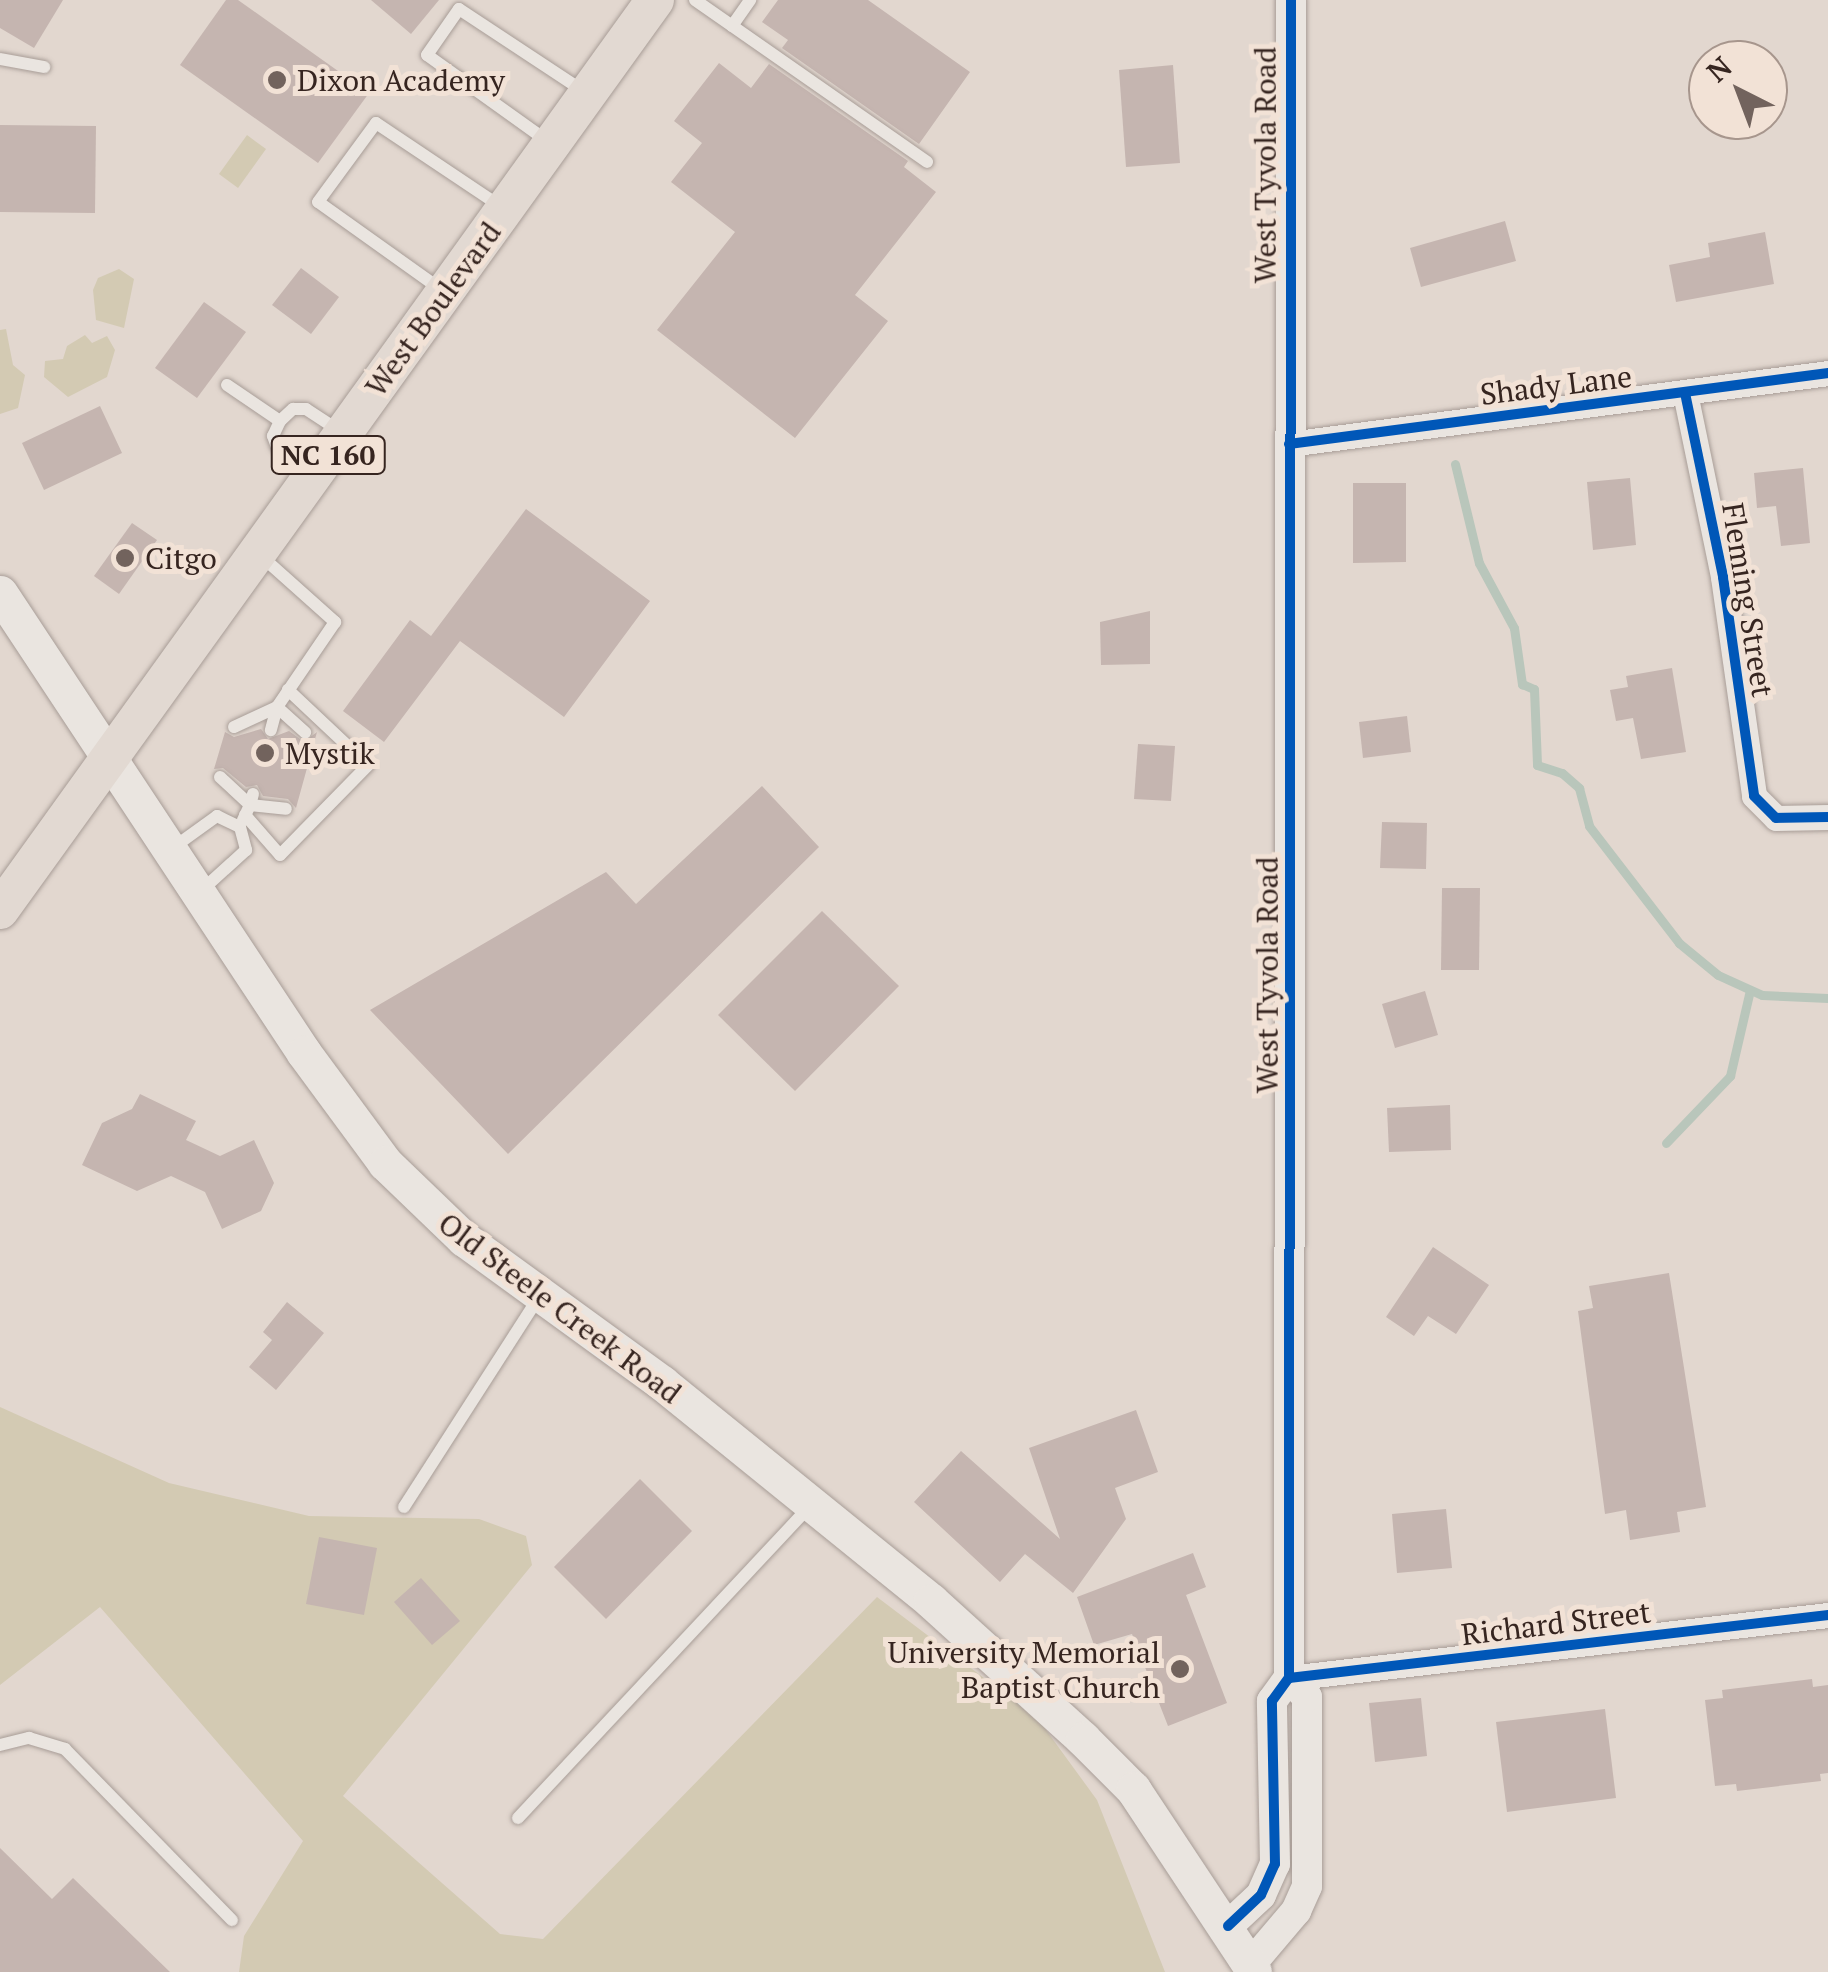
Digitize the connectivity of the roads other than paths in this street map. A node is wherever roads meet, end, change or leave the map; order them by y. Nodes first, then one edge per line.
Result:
1 (655, 0) edge
2 (695, 0) edge
3 (750, 0) edge
4 (1291, 0) edge
5 (732, 26) junction
6 (0, 59) edge
7 (44, 67) dead end
8 (588, 94) junction
9 (552, 144) junction
10 (927, 162) dead end
11 (505, 210) junction
12 (445, 292) junction
13 (1828, 374) edge
14 (227, 384) dead end
15 (1685, 393) junction
16 (280, 420) junction
17 (344, 434) junction
18 (1289, 444) junction
19 (312, 478) junction
20 (258, 553) junction
21 (0, 593) edge
22 (288, 690) junction
23 (277, 706) junction
24 (234, 727) dead end
25 (271, 730) dead end
26 (305, 732) dead end
27 (112, 756) junction
28 (220, 778) dead end
29 (286, 809) dead end
30 (247, 810) junction
31 (1828, 817) edge
32 (172, 849) junction
33 (200, 892) junction
34 (0, 910) edge
35 (541, 1293) junction
36 (812, 1504) junction
37 (404, 1507) dead end
38 (1828, 1615) edge
39 (1289, 1678) junction
40 (0, 1745) edge
41 (518, 1818) dead end
42 (232, 1920) dead end
43 (1228, 1926) junction
44 (1253, 1968) edge

1 - 8 main road, West Boulevard / NC 160
2 - 5 lane
3 - 5 lane
4 - 18 street, West Tyvola Road
5 - 10 lane
6 - 7 lane
8 - 9 main road, West Boulevard / NC 160
8 - 9 lane
9 - 11 main road, West Boulevard / NC 160
11 - 12 main road, West Boulevard / NC 160
11 - 12 lane
12 - 17 main road, West Boulevard / NC 160
13 - 15 street, Shady Lane
14 - 16 lane
15 - 18 street, Shady Lane
15 - 31 street, Fleming Street
16 - 17 lane
16 - 19 lane
17 - 19 main road, West Boulevard / NC 160
18 - 39 street, West Tyvola Road
19 - 20 main road, West Boulevard / NC 160
20 - 22 lane
20 - 27 main road, West Boulevard / NC 160
21 - 27 main road, Old Steele Creek Road
22 - 23 lane
22 - 30 lane
23 - 24 lane
23 - 25 lane
23 - 26 lane
27 - 32 main road, Old Steele Creek Road
27 - 34 main road, West Boulevard / NC 160
28 - 30 lane
29 - 30 lane
30 - 32 lane
30 - 33 lane
32 - 33 main road, Old Steele Creek Road
33 - 35 main road, Old Steele Creek Road
35 - 36 main road, Old Steele Creek Road
35 - 37 lane
36 - 41 lane
36 - 43 main road, Old Steele Creek Road
38 - 39 street, Richard Street
39 - 43 street, West Tyvola Road
39 - 44 street, West Tyvola Road
40 - 42 lane
43 - 44 main road, West Tyvola Road

